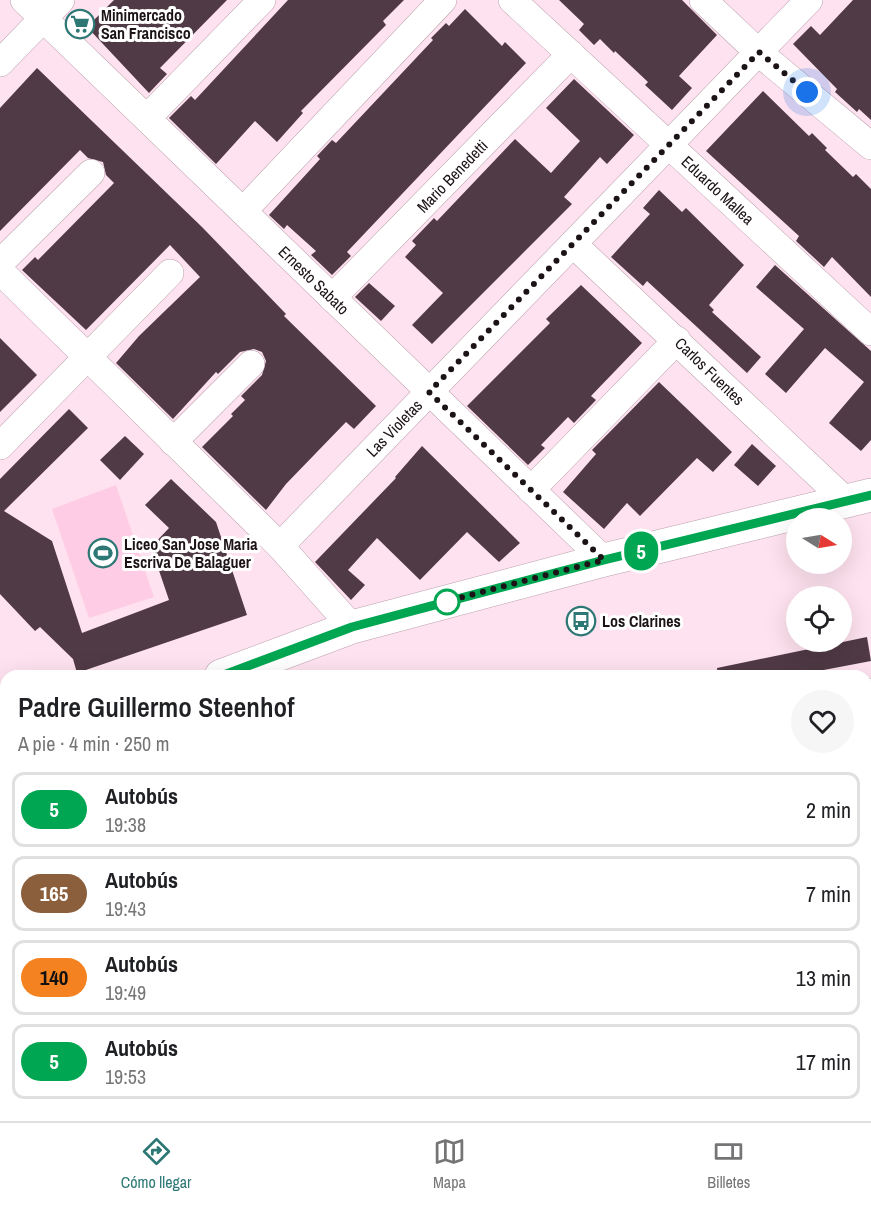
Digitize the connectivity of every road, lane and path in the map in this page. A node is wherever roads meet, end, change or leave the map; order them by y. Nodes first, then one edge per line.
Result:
1 (262, 0) edge
2 (443, 0) edge
3 (512, 0) edge
4 (703, 0) edge
5 (809, 0) edge
6 (43, 6) edge
7 (759, 52) junction
8 (571, 54) junction
9 (0, 63) edge
10 (147, 118) junction
11 (669, 145) junction
12 (871, 146) edge
13 (91, 174) dead end
14 (243, 211) junction
15 (573, 243) junction
16 (0, 263) edge
17 (0, 272) edge
18 (170, 273) dead end
19 (332, 298) junction
20 (870, 327) edge
21 (677, 340) junction
22 (88, 358) junction
23 (251, 364) dead end
24 (429, 392) junction
25 (173, 442) junction
26 (0, 446) edge
27 (531, 490) junction
28 (858, 498) edge
29 (280, 546) junction
30 (604, 560) junction
31 (352, 627) junction
32 (237, 670) edge

1 - 10 street
2 - 14 street
3 - 8 street, Eduardo Mallea
4 - 7 street
5 - 7 street, Las Violetas
6 - 9 street
6 - 10 street, Ernesto Sabato
7 - 11 street, Las Violetas
7 - 12 street
8 - 11 street, Eduardo Mallea
8 - 19 street, Mario Benedetti
10 - 14 street, Ernesto Sabato
11 - 15 street, Las Violetas
11 - 20 street, Eduardo Mallea
13 - 16 street
14 - 19 street, Ernesto Sabato
15 - 21 street, Carlos Fuentes
15 - 24 street, Las Violetas
17 - 22 street
18 - 22 street
19 - 24 street, Ernesto Sabato
21 - 27 street
21 - 28 street, Carlos Fuentes
22 - 25 street
22 - 26 street
23 - 25 street
24 - 27 street, Ernesto Sabato
24 - 29 street, Las Violetas
25 - 29 street
27 - 30 street, Ernesto Sabato
28 - 30 main road
29 - 31 street
30 - 31 main road
31 - 32 main road

